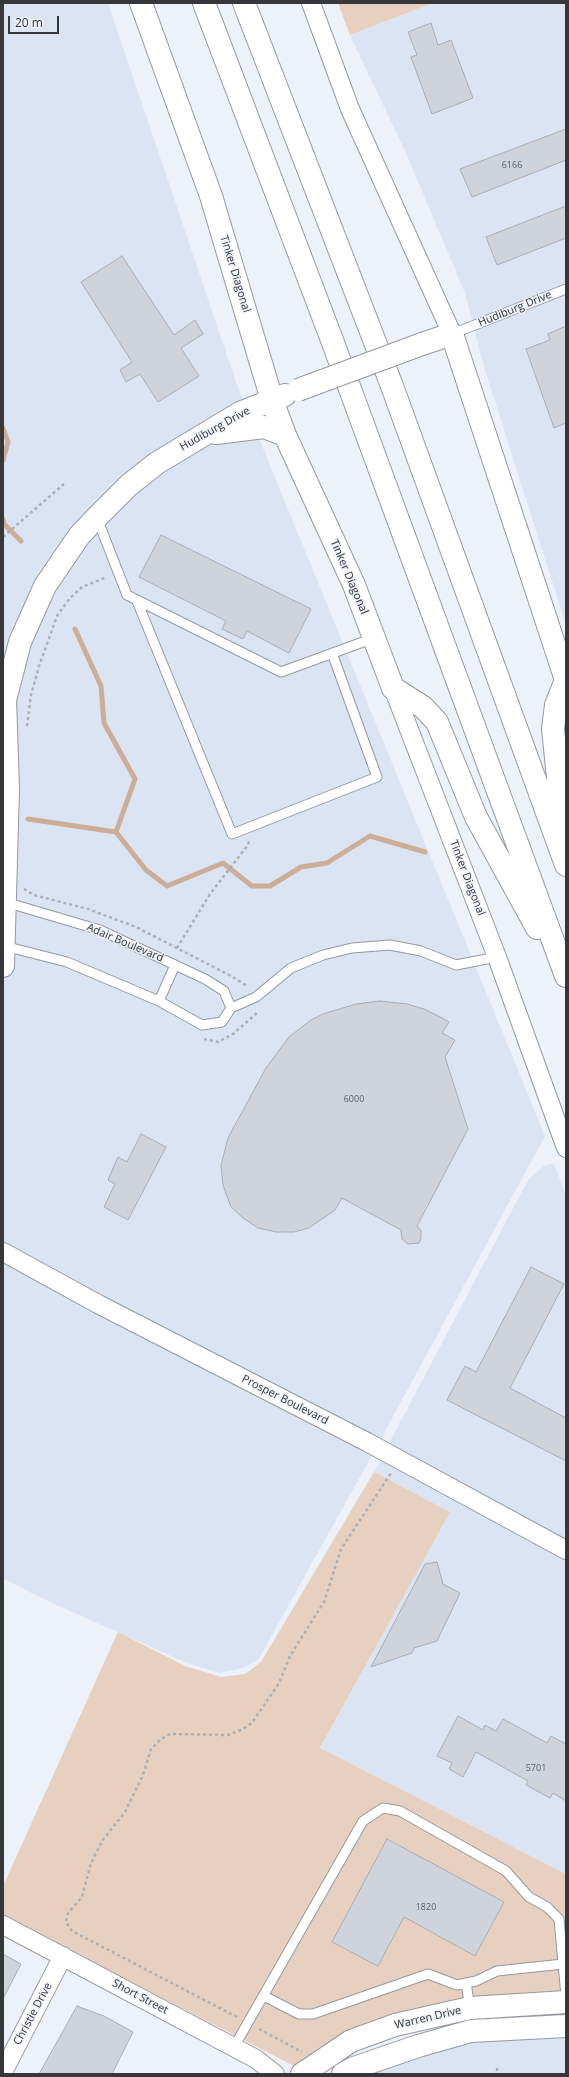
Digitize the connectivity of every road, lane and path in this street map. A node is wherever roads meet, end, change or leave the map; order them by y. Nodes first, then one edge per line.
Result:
1 (140, 3) edge
2 (204, 3) edge
3 (244, 3) edge
4 (311, 3) edge
5 (566, 289) edge
6 (452, 334) junction
7 (272, 400) junction
8 (203, 434) junction
9 (285, 435) junction
10 (64, 484) dead end
11 (97, 517) junction
12 (3, 537) edge
13 (118, 572) junction
14 (138, 601) junction
15 (374, 638) junction
16 (332, 654) junction
17 (566, 680) edge
18 (393, 688) junction
19 (4, 704) edge
20 (27, 728) dead end
21 (566, 851) edge
22 (242, 852) dead end
23 (566, 865) edge
24 (4, 902) edge
25 (176, 948) dead end
26 (3, 953) edge
27 (497, 957) junction
28 (175, 965) junction
29 (566, 976) edge
30 (566, 982) edge
31 (159, 1001) junction
32 (231, 1008) junction
33 (566, 1148) edge
34 (3, 1252) edge
35 (398, 1459) junction
36 (566, 1550) edge
37 (3, 1924) edge
38 (63, 1956) junction
39 (563, 1964) junction
40 (466, 1983) junction
41 (264, 1996) junction
42 (566, 1996) edge
43 (566, 2002) edge
44 (470, 2008) junction
45 (248, 2023) junction
46 (566, 2026) edge
47 (234, 2047) junction
48 (497, 2068) dead end
49 (305, 2071) edge
50 (3, 2072) edge
51 (275, 2074) edge
52 (343, 2074) edge
53 (497, 2074) edge

1 - 7 main road, Tinker Diagonal
2 - 29 main road
3 - 23 main road
4 - 6 street
5 - 6 lane, Hudiburg Drive
6 - 7 main road, Hudiburg Drive, bridge
6 - 17 main road
7 - 8 main road, Hudiburg Drive
7 - 9 main road, Tinker Diagonal
8 - 9 main road
8 - 11 main road, Hudiburg Drive
9 - 15 main road, Tinker Diagonal
10 - 12 path
11 - 13 lane
11 - 19 main road, Hudiburg Drive
13 - 14 lane
13 - 20 path
14 - 16 lane
14 - 16 lane
15 - 16 lane
15 - 18 main road, Tinker Diagonal
17 - 21 main road
18 - 27 street, Tinker Diagonal
18 - 30 main road
19 - 24 main road, Hudiburg Drive
22 - 25 path
24 - 26 main road, Hudiburg Drive
24 - 28 lane, Adair Boulevard
26 - 31 lane
27 - 32 lane
27 - 33 street, Tinker Diagonal
28 - 31 lane
28 - 32 lane, Adair Boulevard
31 - 32 lane
34 - 35 street, Prosper Boulevard
35 - 36 street, Prosper Boulevard
35 - 45 path
37 - 38 street, Short Street
38 - 47 street, Short Street
38 - 50 street, Christie Drive
39 - 40 lane
39 - 41 lane
39 - 42 lane
40 - 41 lane
40 - 44 lane
41 - 45 lane
43 - 44 main road, Warren Drive
44 - 49 main road, Warren Drive
45 - 47 lane
45 - 49 path
46 - 52 main road, Warren Drive
47 - 51 street, Short Street
48 - 53 path

